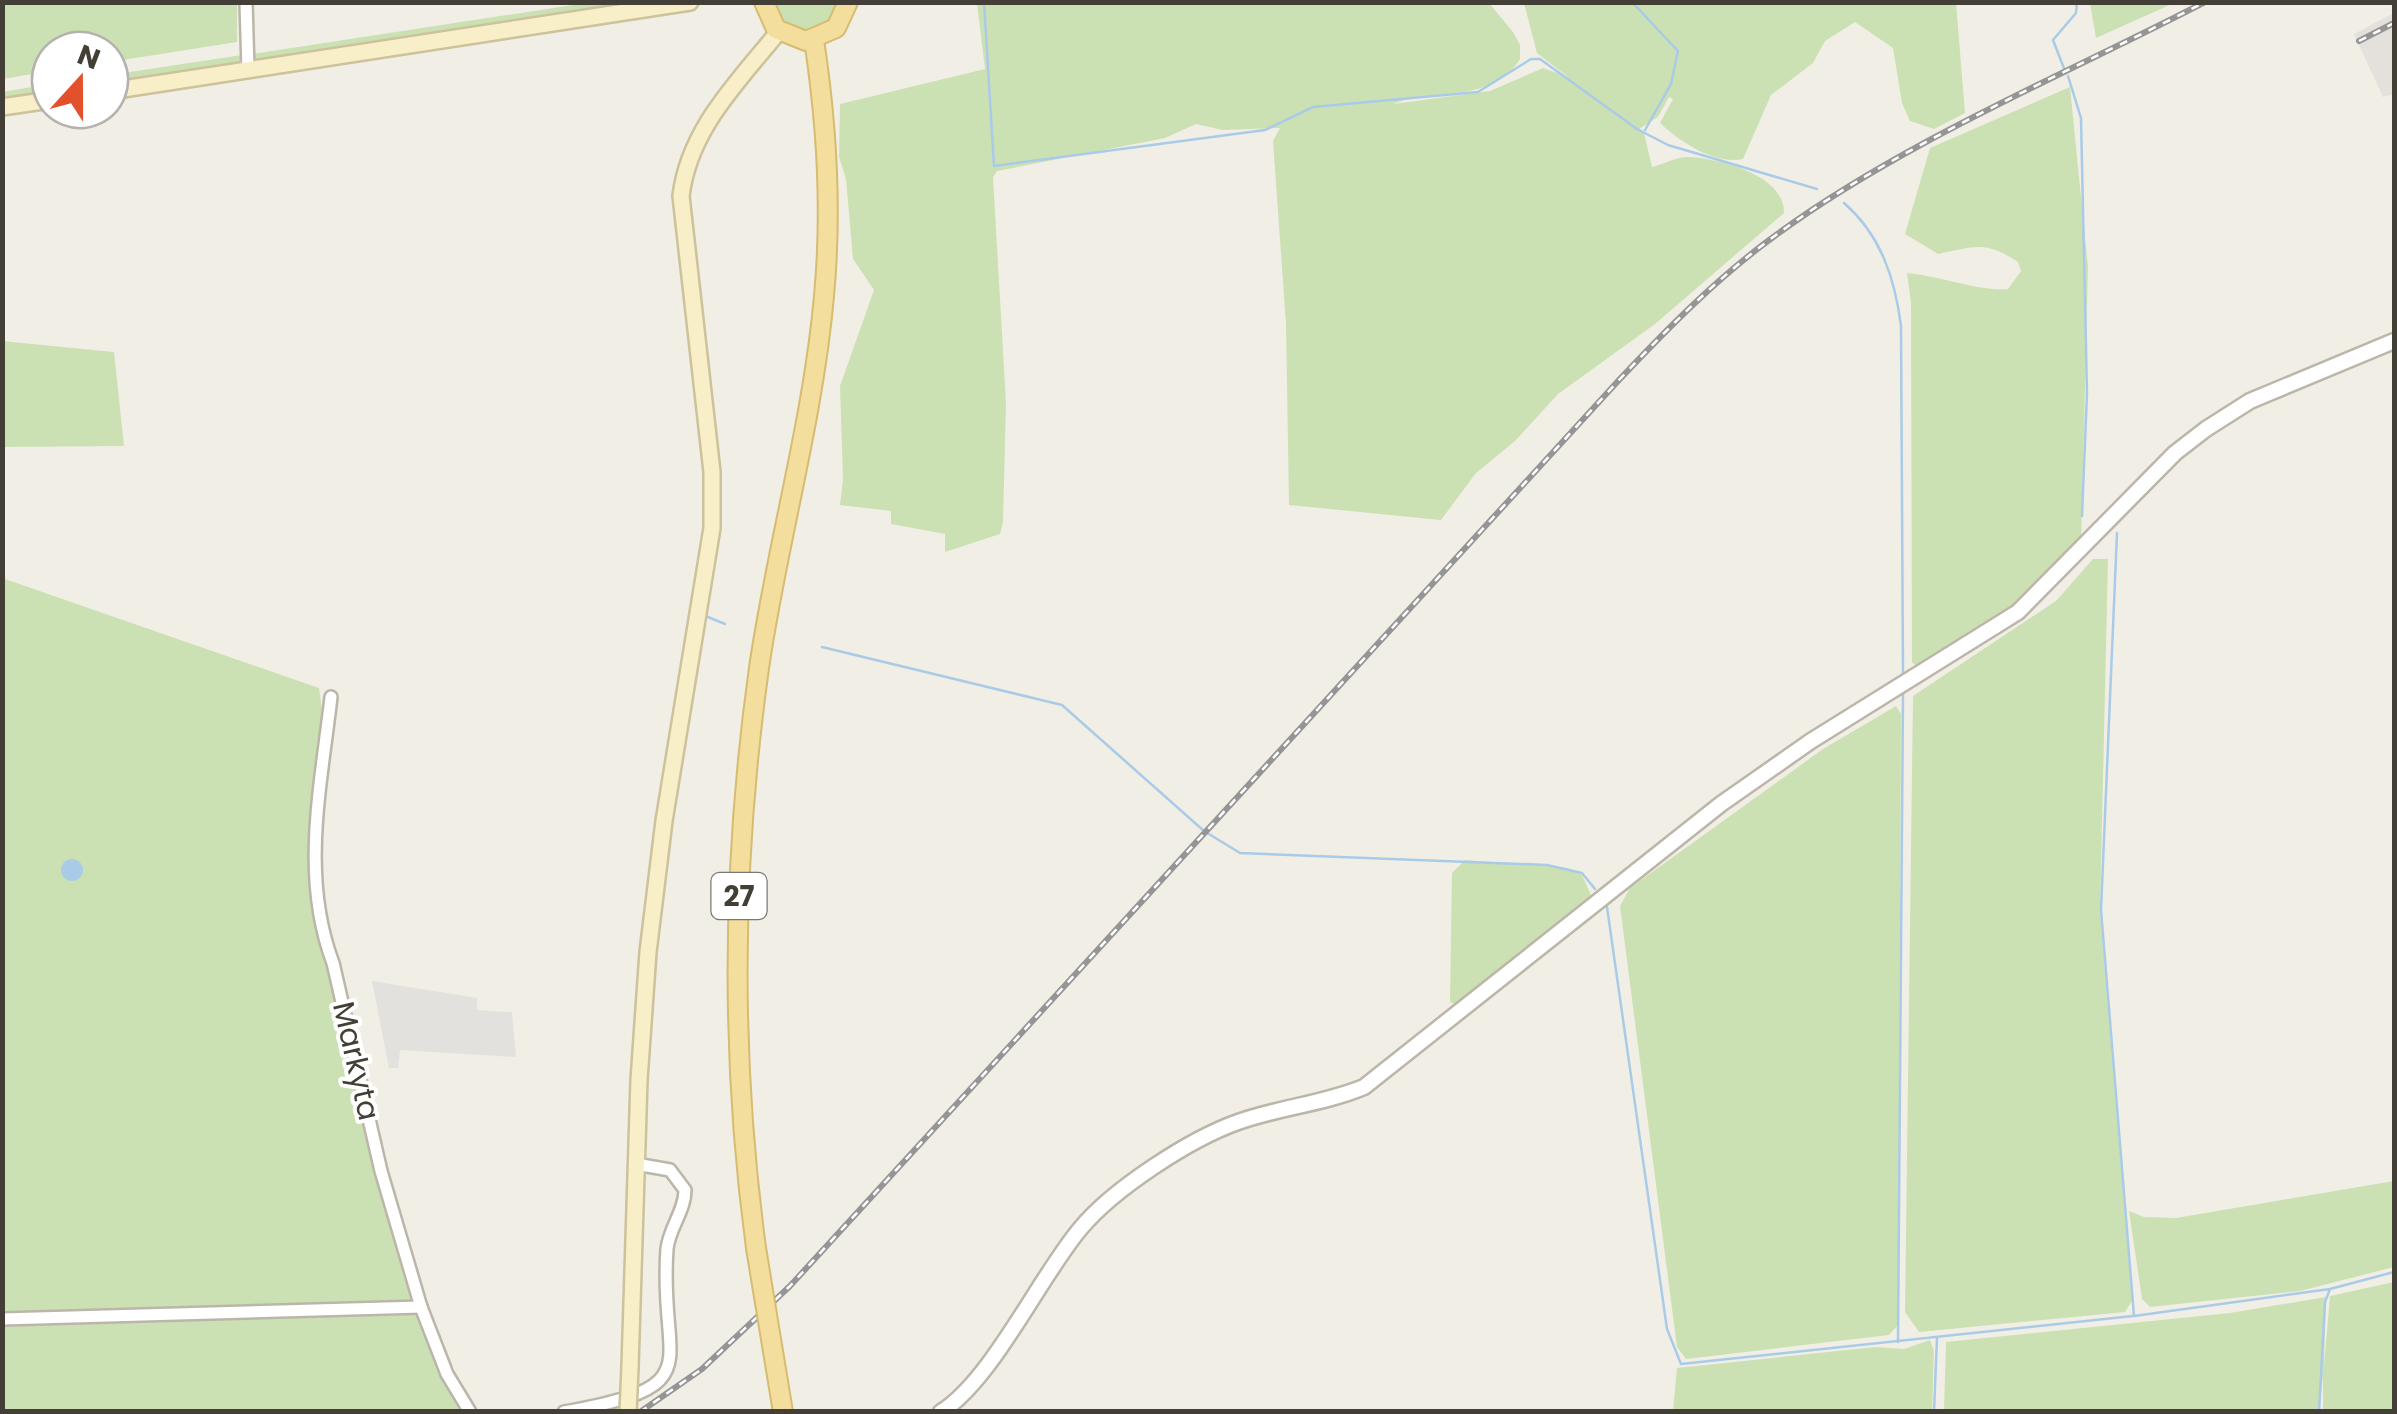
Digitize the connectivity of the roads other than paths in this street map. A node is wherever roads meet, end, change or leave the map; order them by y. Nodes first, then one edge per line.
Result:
1 (246, 2) edge
2 (690, 2) edge
3 (764, 2) edge
4 (848, 2) edge
5 (779, 31) junction
6 (814, 40) junction
7 (248, 70) junction
8 (130, 88) edge
9 (30, 103) edge
10 (2, 108) edge
11 (2394, 341) edge
12 (331, 697) dead end
13 (636, 1164) junction
14 (420, 1307) junction
15 (2, 1319) edge
16 (470, 1412) edge
17 (564, 1412) edge
18 (628, 1412) edge
19 (783, 1412) edge
20 (940, 1412) edge

1 - 7 street
2 - 7 main road
3 - 5 main road
4 - 6 main road
5 - 6 main road
5 - 13 main road
6 - 19 main road, 27, bridge
7 - 8 main road
9 - 10 main road
11 - 20 street
12 - 14 street, Markyta
13 - 17 street
13 - 18 main road, bridge
14 - 15 street
14 - 16 street, Markyta

